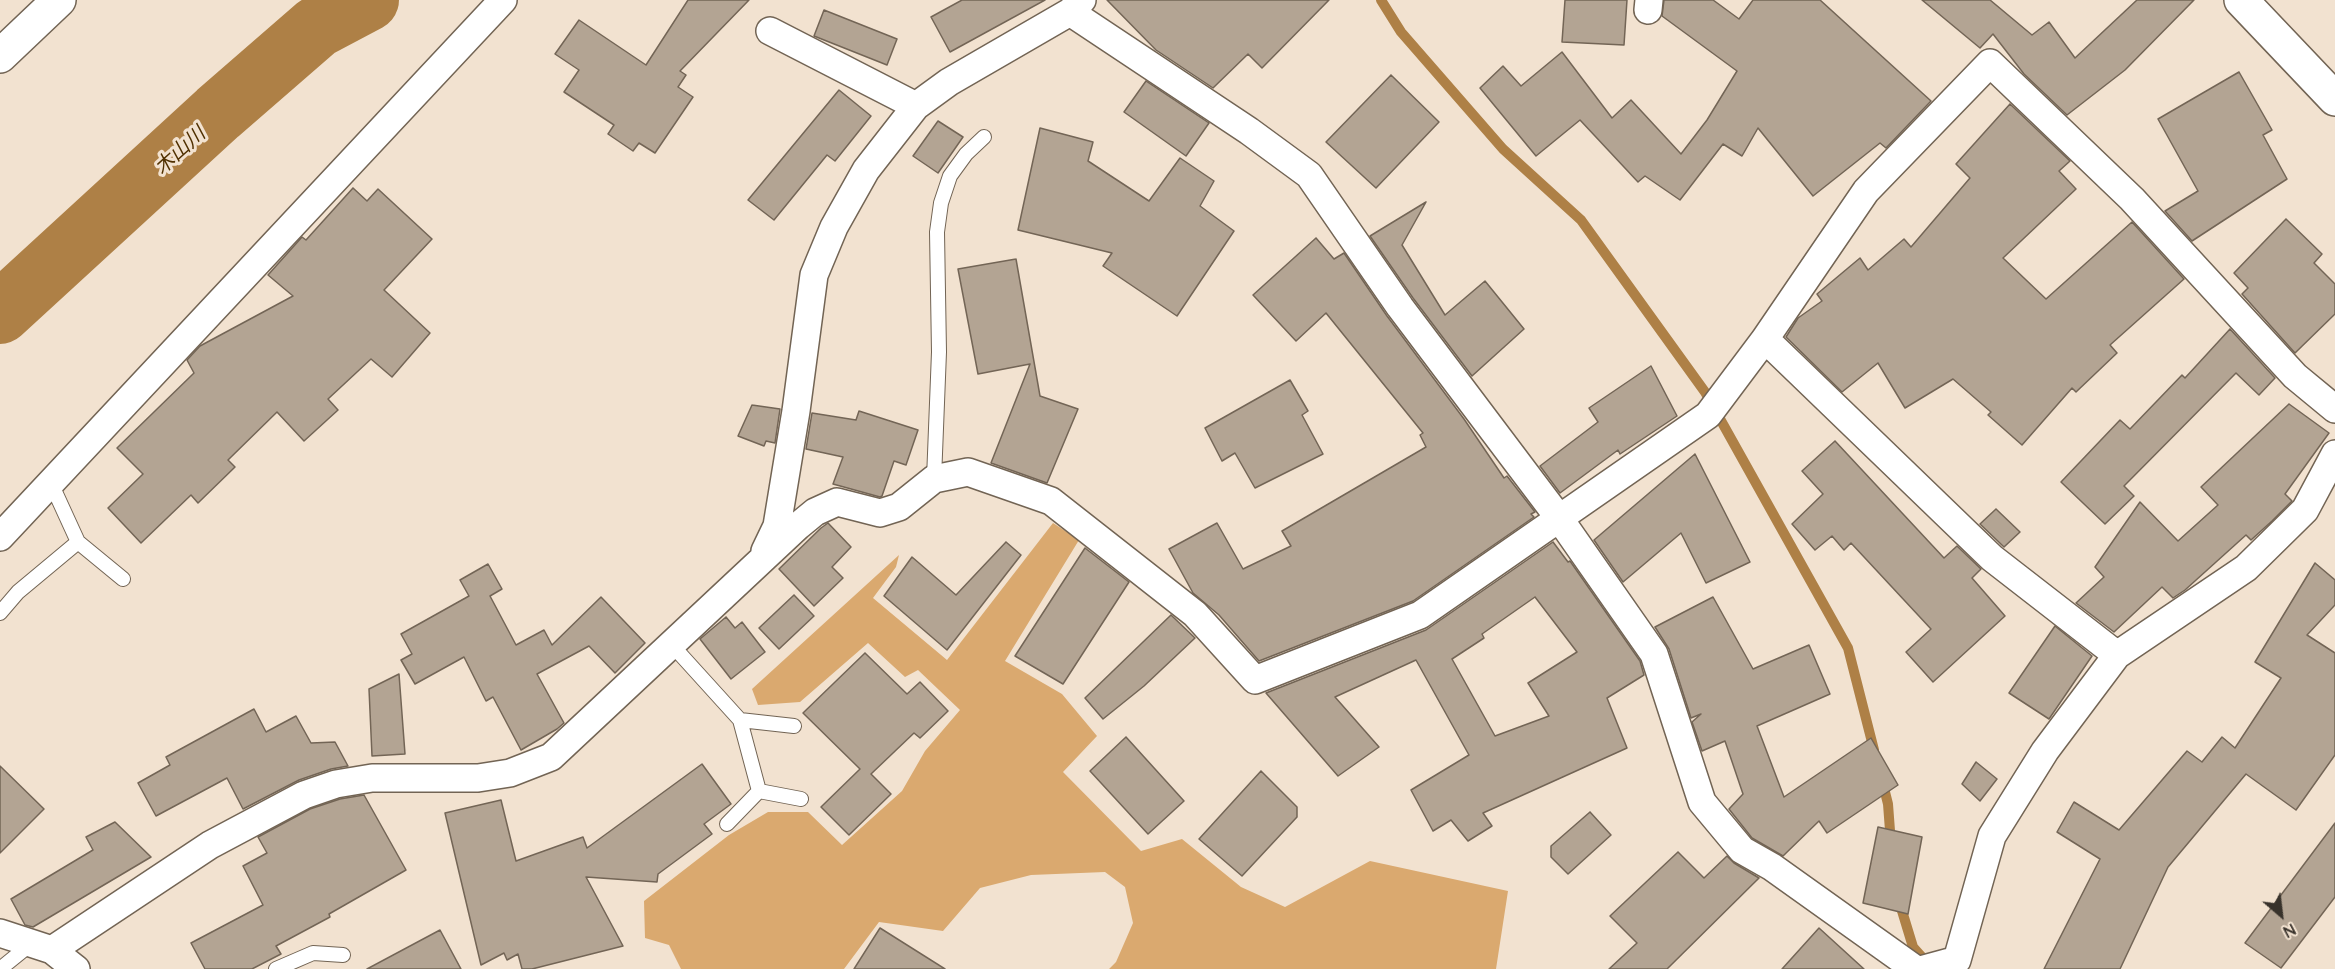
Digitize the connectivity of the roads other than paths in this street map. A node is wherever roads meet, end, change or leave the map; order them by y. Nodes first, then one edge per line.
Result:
1 (59, 0) edge
2 (503, 0) edge
3 (2241, 0) edge
4 (1076, 6) edge
5 (770, 31) dead end
6 (0, 56) edge
7 (2335, 99) edge
8 (916, 106) junction
9 (984, 137) dead end
10 (1765, 339) junction
11 (2335, 410) edge
12 (2335, 454) edge
13 (934, 479) junction
14 (51, 483) junction
15 (1559, 518) junction
16 (0, 537) edge
17 (78, 542) junction
18 (760, 560) junction
19 (123, 579) dead end
20 (0, 613) edge
21 (672, 645) junction
22 (2117, 655) junction
23 (740, 720) junction
24 (794, 726) dead end
25 (759, 791) junction
26 (801, 799) dead end
27 (727, 824) dead end
28 (0, 933) edge
29 (42, 947) junction
30 (343, 955) dead end
31 (0, 969) edge
32 (76, 969) edge
33 (276, 969) edge
34 (1915, 969) edge
35 (1924, 969) edge

1 - 6 main road
2 - 14 street
3 - 7 main road
4 - 8 street
4 - 15 street
5 - 8 street
8 - 18 street
9 - 13 lane
10 - 11 street
10 - 15 street
10 - 22 street
12 - 22 street
13 - 15 street
13 - 18 street
14 - 16 street
14 - 17 lane
15 - 34 street
17 - 19 lane
17 - 20 lane
18 - 21 street
21 - 23 lane
21 - 29 street
22 - 35 street
23 - 24 lane
23 - 25 lane
25 - 26 lane
25 - 27 lane
28 - 29 street
29 - 31 lane
29 - 32 street
30 - 33 lane

